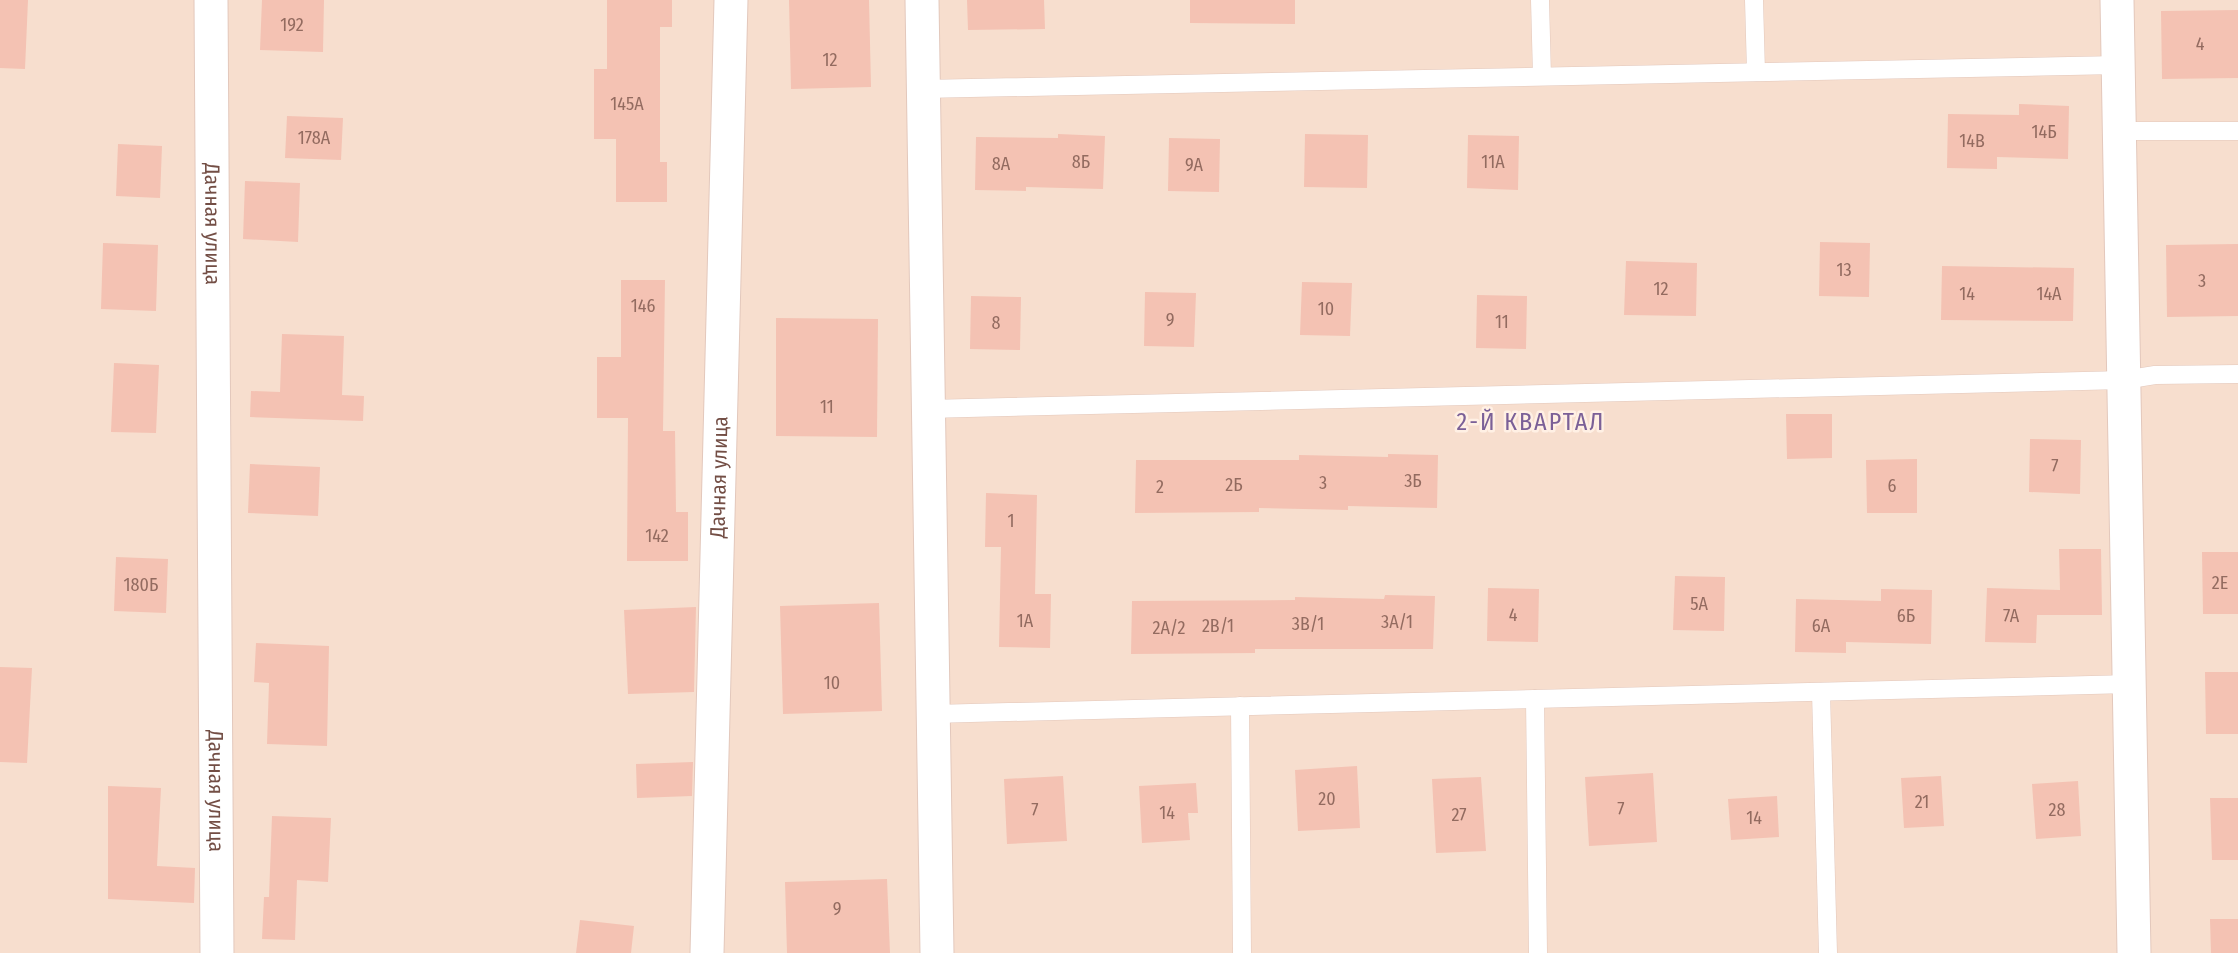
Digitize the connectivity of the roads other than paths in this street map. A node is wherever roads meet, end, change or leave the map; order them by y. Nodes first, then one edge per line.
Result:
1 (211, 0) edge
2 (731, 0) edge
3 (922, 0) edge
4 (1540, 0) edge
5 (1754, 0) edge
6 (2118, 0) edge
7 (2119, 65) junction
8 (1756, 72) junction
9 (1542, 76) junction
10 (923, 89) junction
11 (2120, 131) junction
12 (2238, 131) edge
13 (2238, 374) edge
14 (2124, 380) junction
15 (928, 409) junction
16 (2130, 684) junction
17 (1821, 692) junction
18 (1535, 699) junction
19 (1240, 706) junction
20 (933, 714) junction
21 (218, 953) edge
22 (708, 953) edge
23 (937, 953) edge
24 (1241, 953) edge
25 (1538, 953) edge
26 (1828, 953) edge
27 (2134, 953) edge

1 - 21 street, Дачная улица
2 - 22 street, Дачная улица
3 - 10 street
4 - 9 lane
5 - 8 lane
6 - 7 street
7 - 8 lane
7 - 11 street
8 - 9 lane
9 - 10 lane
10 - 15 street
11 - 12 lane
11 - 14 street
13 - 14 lane
14 - 15 lane
14 - 16 street
15 - 20 street
16 - 17 lane
16 - 27 street
17 - 18 lane
17 - 26 lane
18 - 19 lane
18 - 25 lane
19 - 20 lane
19 - 24 lane
20 - 23 street

